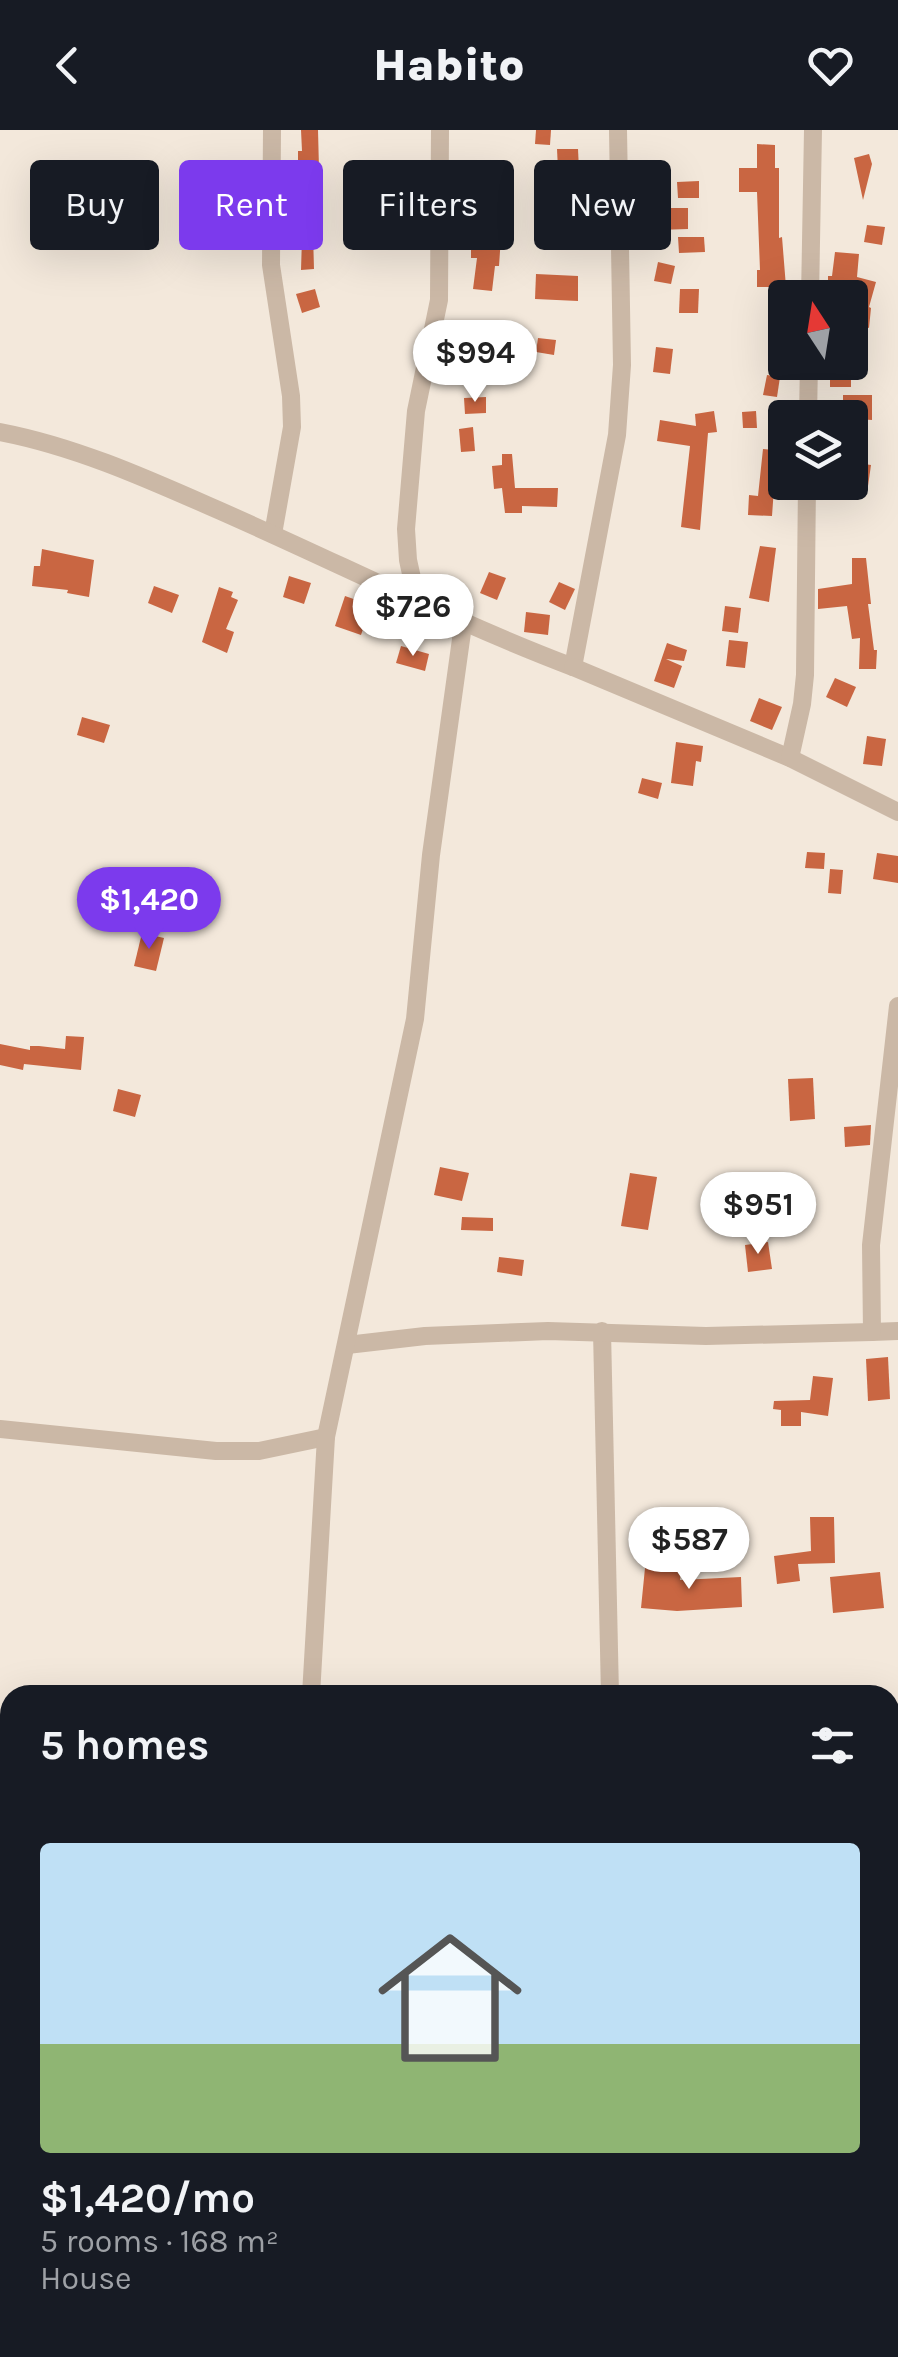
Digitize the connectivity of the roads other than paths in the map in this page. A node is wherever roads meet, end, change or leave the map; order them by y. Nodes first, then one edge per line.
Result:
1 (272, 130) edge
2 (440, 130) edge
3 (618, 130) edge
4 (813, 130) edge
5 (810, 280) edge
6 (0, 432) edge
7 (807, 500) edge
8 (273, 534) junction
9 (417, 601) junction
10 (463, 624) junction
11 (573, 667) junction
12 (790, 758) junction
13 (898, 812) edge
14 (898, 1006) edge
15 (602, 1331) junction
16 (898, 1331) edge
17 (872, 1332) junction
18 (347, 1345) junction
19 (0, 1429) edge
20 (326, 1437) junction
21 (311, 1685) edge
22 (610, 1685) edge

1 - 8 street
2 - 9 street
3 - 11 street
4 - 5 street
6 - 8 street
7 - 12 street
8 - 9 street
9 - 10 street
10 - 11 street
10 - 18 street
11 - 12 street
12 - 13 street
14 - 17 street
15 - 17 street
15 - 18 street
15 - 22 street
16 - 17 street
18 - 20 street
19 - 20 street
20 - 21 street

